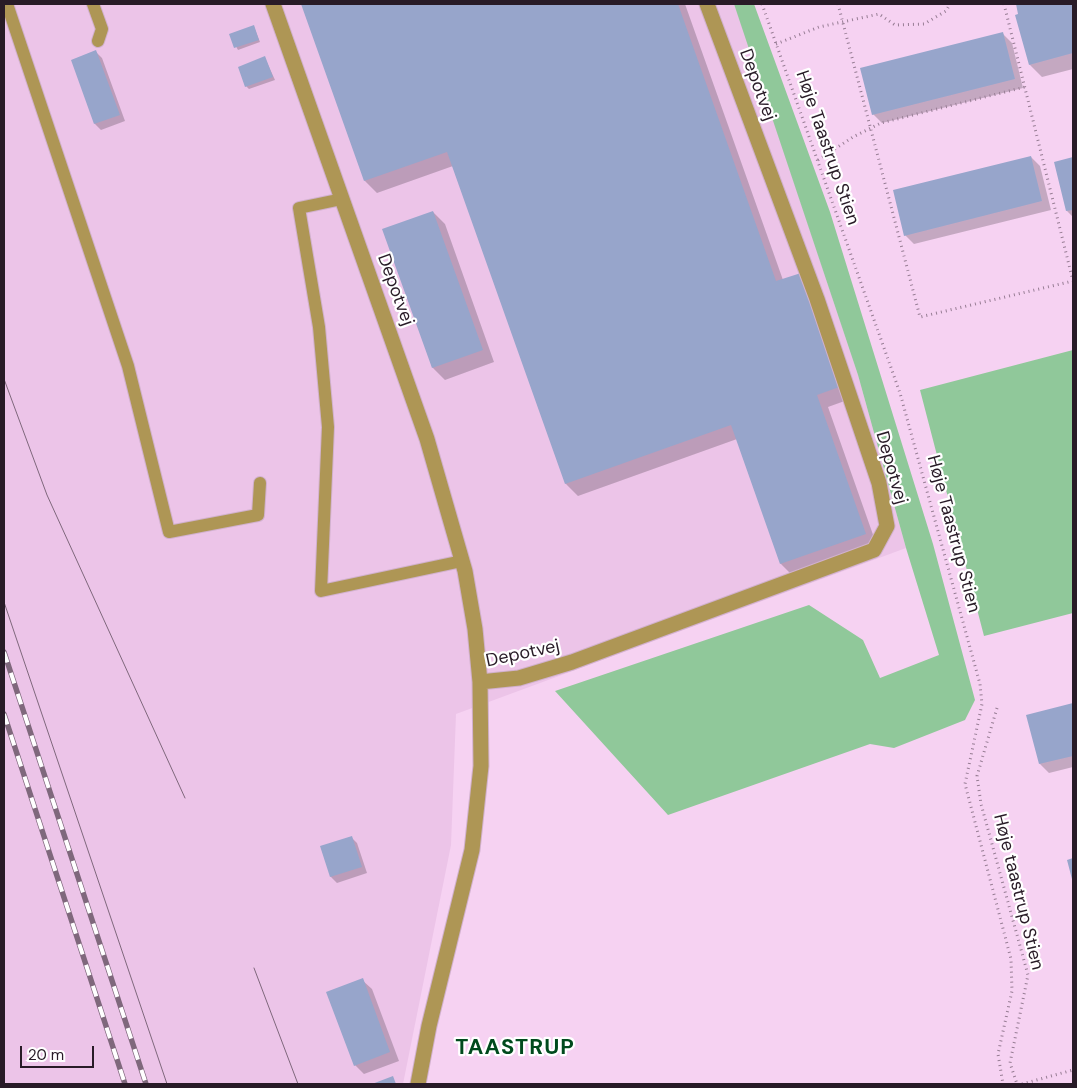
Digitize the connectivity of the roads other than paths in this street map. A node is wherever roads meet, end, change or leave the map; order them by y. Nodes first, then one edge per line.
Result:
1 (7, 4) edge
2 (93, 4) edge
3 (273, 4) edge
4 (707, 4) edge
5 (98, 41) dead end
6 (342, 198) junction
7 (260, 483) dead end
8 (462, 561) junction
9 (480, 682) junction
10 (418, 1084) edge

1 - 7 lane
2 - 5 lane
3 - 6 street, Depotvej
4 - 9 street, Depotvej
6 - 8 street, Depotvej
6 - 8 lane
8 - 9 street, Depotvej
9 - 10 street, Depotvej

